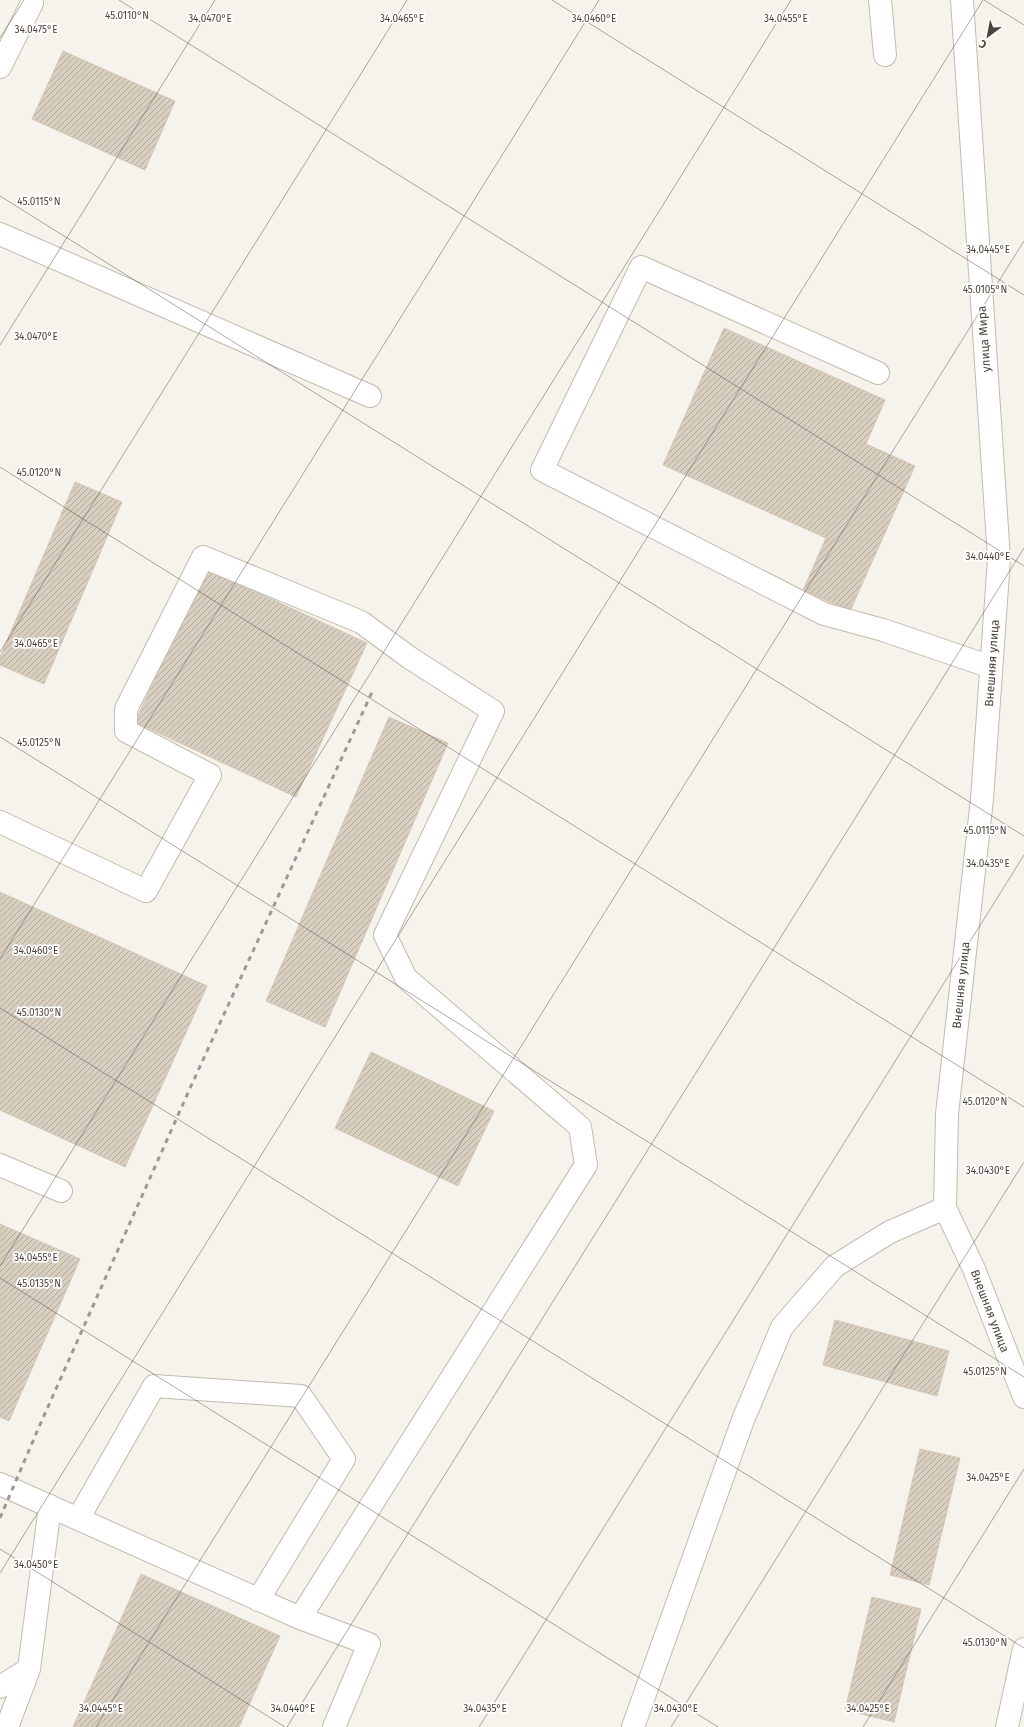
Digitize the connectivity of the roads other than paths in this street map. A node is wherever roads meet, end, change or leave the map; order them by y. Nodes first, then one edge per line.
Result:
1 (880, 0) edge
2 (962, 0) edge
3 (32, 2) dead end
4 (885, 55) dead end
5 (0, 66) edge
6 (0, 234) edge
7 (878, 373) dead end
8 (370, 396) dead end
9 (999, 558) joint
10 (991, 668) junction
11 (0, 822) edge
12 (0, 1165) edge
13 (61, 1191) dead end
14 (945, 1208) junction
15 (1024, 1397) edge
16 (0, 1484) edge
17 (50, 1506) junction
18 (78, 1519) junction
19 (258, 1600) junction
20 (300, 1618) junction
21 (1024, 1649) edge
22 (29, 1669) junction
23 (0, 1688) edge
24 (7, 1727) edge
25 (334, 1727) edge
26 (633, 1727) edge
27 (1007, 1727) edge

1 - 4 street
2 - 9 street, улица Мира
3 - 5 street
6 - 8 street
7 - 10 street
9 - 10 street, Внешняя улица
10 - 14 street, Внешняя улица
11 - 20 street
12 - 13 street
14 - 15 street, Внешняя улица
14 - 26 street
16 - 17 street
17 - 18 street
17 - 22 street
18 - 19 street
18 - 19 street
19 - 20 street
20 - 25 street
21 - 27 street
22 - 23 street
22 - 24 street

